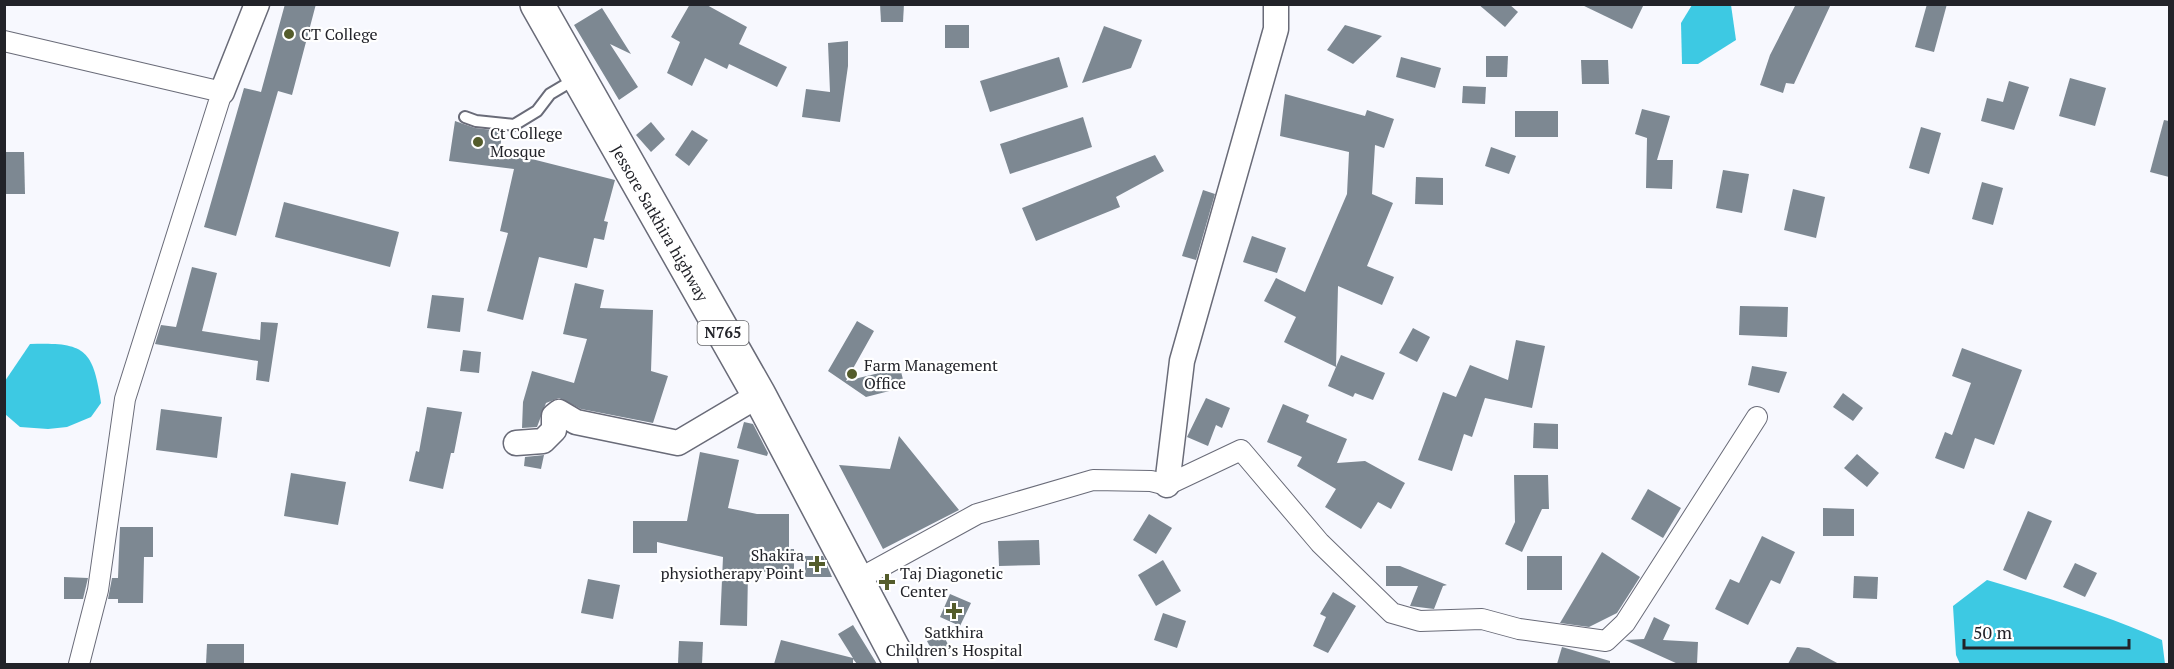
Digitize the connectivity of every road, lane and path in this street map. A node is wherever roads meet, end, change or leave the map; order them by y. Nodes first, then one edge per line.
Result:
1 (257, 4) edge
2 (537, 4) edge
3 (1276, 4) edge
4 (4, 41) edge
5 (577, 78) junction
6 (222, 92) junction
7 (465, 117) dead end
8 (759, 395) junction
9 (1757, 417) dead end
10 (516, 443) dead end
11 (1167, 485) junction
12 (855, 581) junction
13 (79, 664) edge
14 (901, 664) edge

1 - 6 street
2 - 5 highway, Jessore Satkhira highway / N765
3 - 11 street
4 - 6 street
5 - 7 lane
5 - 8 highway, Jessore Satkhira highway / N765
6 - 13 street
8 - 10 street
8 - 12 highway, Jessore Satkhira highway / N765
9 - 11 street
11 - 12 street
12 - 14 highway, Jessore Satkhira highway / N765

